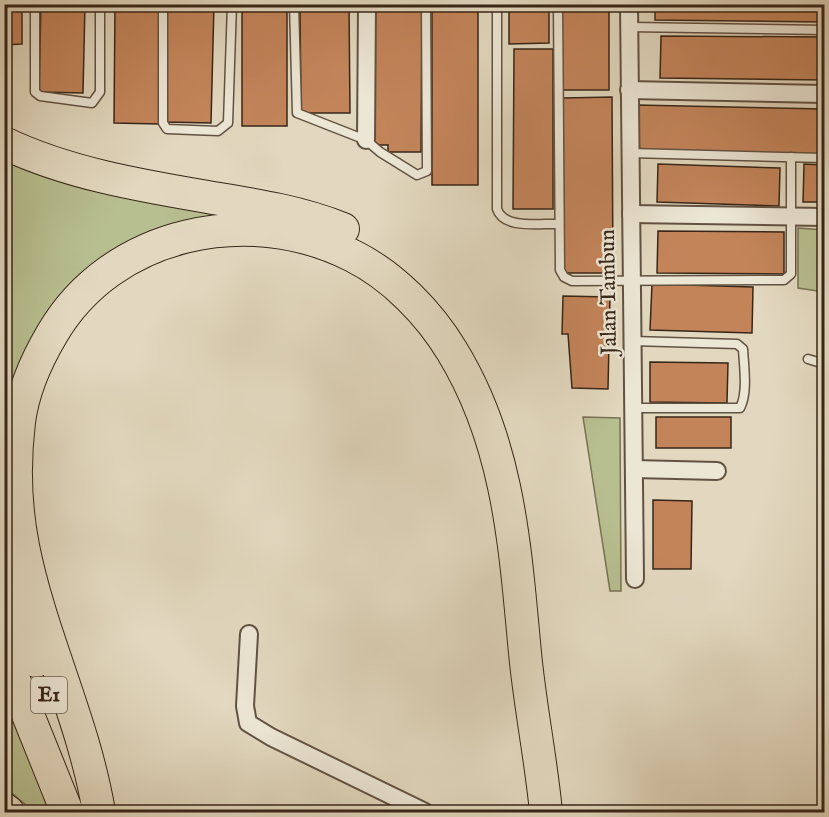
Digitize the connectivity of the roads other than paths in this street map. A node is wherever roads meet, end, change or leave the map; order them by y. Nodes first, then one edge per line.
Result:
1 (35, 4) edge
2 (100, 4) edge
3 (163, 4) edge
4 (232, 4) edge
5 (294, 4) edge
6 (367, 4) edge
7 (426, 4) edge
8 (497, 4) edge
9 (558, 4) edge
10 (629, 4) edge
11 (629, 27) junction
12 (825, 30) edge
13 (629, 90) junction
14 (825, 94) edge
15 (366, 140) junction
16 (4, 143) edge
17 (630, 153) junction
18 (791, 157) junction
19 (825, 158) edge
20 (631, 214) junction
21 (791, 216) junction
22 (825, 217) edge
23 (560, 224) junction
24 (630, 281) junction
25 (632, 341) junction
26 (808, 359) dead end
27 (825, 364) edge
28 (633, 408) junction
29 (634, 469) junction
30 (717, 471) dead end
31 (4, 578) edge
32 (635, 579) dead end
33 (249, 634) dead end
34 (4, 655) edge
35 (545, 808) edge
36 (4, 809) edge
37 (8, 813) edge
38 (67, 813) edge
39 (93, 813) edge
40 (99, 813) edge
41 (425, 813) edge

1 - 2 lane
3 - 4 lane
5 - 15 lane
6 - 15 street
7 - 15 lane
8 - 23 lane
9 - 23 lane
10 - 11 street, Jalan Tambun
11 - 12 lane
11 - 13 street, Jalan Tambun
13 - 14 street
13 - 17 street, Jalan Tambun
16 - 35 highway
17 - 18 lane
17 - 20 street, Jalan Tambun
18 - 19 lane
18 - 21 lane
20 - 21 street
20 - 24 street, Jalan Tambun
21 - 22 street
21 - 24 lane
23 - 24 lane
24 - 25 street, Jalan Tambun
25 - 28 street, Jalan Tambun
25 - 28 lane
26 - 27 lane
28 - 29 street, Jalan Tambun
29 - 30 street
29 - 32 street, Jalan Tambun
31 - 39 highway, E1
33 - 41 street
34 - 38 highway, E1
35 - 40 highway
36 - 37 highway

